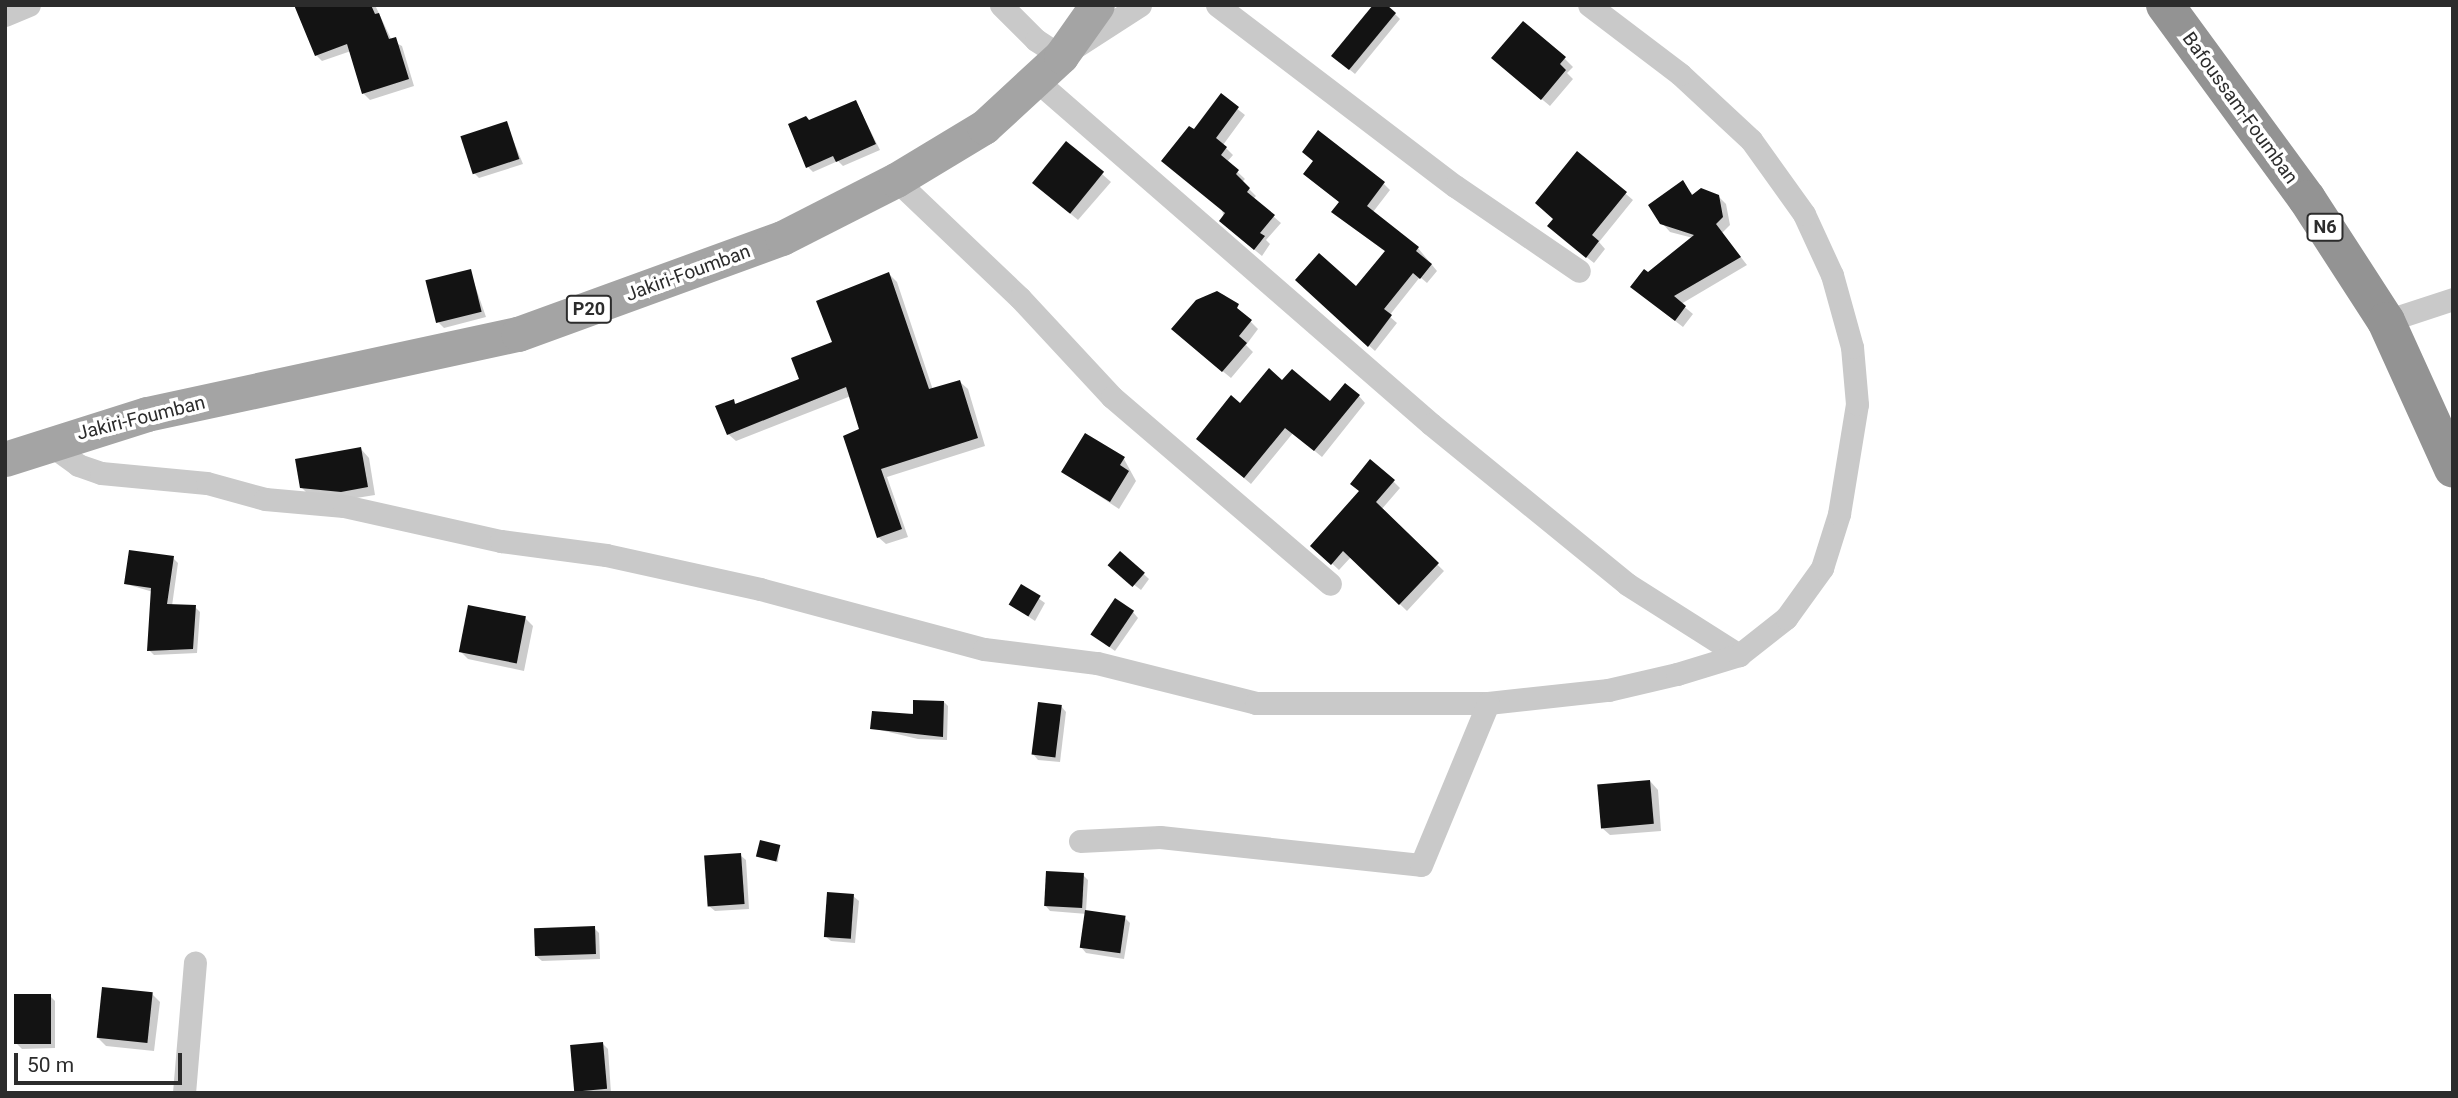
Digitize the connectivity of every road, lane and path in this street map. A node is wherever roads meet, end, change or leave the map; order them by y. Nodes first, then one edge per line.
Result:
1 (29, 5) edge
2 (1001, 5) edge
3 (1097, 5) edge
4 (1140, 5) edge
5 (1217, 5) edge
6 (1589, 5) edge
7 (2165, 5) edge
8 (5, 15) edge
9 (1061, 56) junction
10 (1038, 82) junction
11 (896, 180) junction
12 (1579, 271) dead end
13 (2453, 299) edge
14 (2386, 321) junction
15 (48, 443) junction
16 (5, 459) edge
17 (2453, 469) edge
18 (1330, 584) dead end
19 (1739, 655) junction
20 (1488, 703) junction
21 (1080, 841) dead end
22 (195, 962) dead end
23 (184, 1093) edge

1 - 8 street
2 - 9 street
3 - 9 main road, Jakiri-Foumban / P20
4 - 9 street
5 - 12 street
6 - 19 street
7 - 14 highway, Bafoussam-Foumban / N6
9 - 10 main road, Jakiri-Foumban / P20
10 - 11 main road, Jakiri-Foumban / P20
10 - 19 street
11 - 15 main road, Jakiri-Foumban / P20
11 - 18 street
13 - 14 street
14 - 17 highway, Bafoussam-Foumban / N6
15 - 16 main road, Jakiri-Foumban / P20
15 - 20 street
19 - 20 street
20 - 21 street
22 - 23 street

